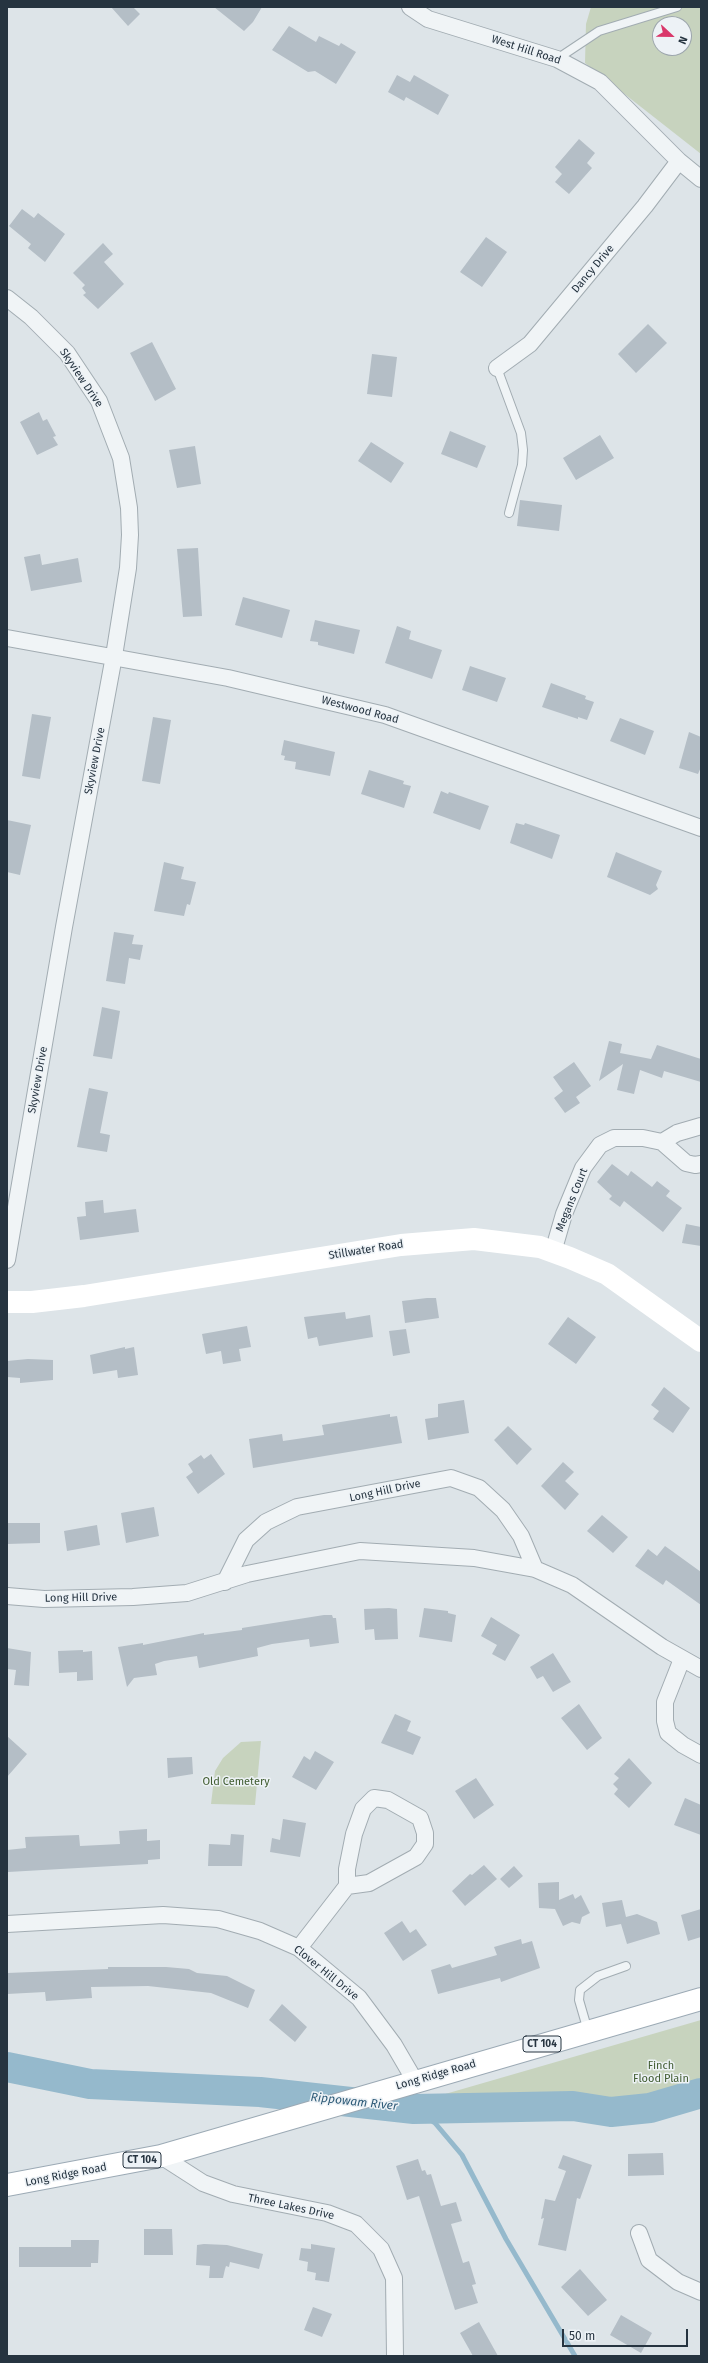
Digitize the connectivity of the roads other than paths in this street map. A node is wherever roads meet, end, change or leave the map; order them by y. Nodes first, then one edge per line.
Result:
1 (410, 7) edge
2 (677, 7) edge
3 (557, 58) junction
4 (679, 161) junction
5 (701, 179) edge
6 (7, 298) edge
7 (497, 368) joint
8 (509, 513) dead end
9 (7, 638) edge
10 (114, 656) junction
11 (701, 828) edge
12 (701, 1126) edge
13 (662, 1142) junction
14 (701, 1164) edge
15 (553, 1252) junction
16 (7, 1260) edge
17 (7, 1302) edge
18 (701, 1341) edge
19 (535, 1568) junction
20 (225, 1582) junction
21 (7, 1596) edge
22 (682, 1659) junction
23 (701, 1669) edge
24 (701, 1755) edge
25 (347, 1886) junction
26 (7, 1924) edge
27 (299, 1948) junction
28 (626, 1966) dead end
29 (701, 1999) edge
30 (588, 2031) junction
31 (415, 2081) junction
32 (162, 2156) junction
33 (7, 2185) edge
34 (639, 2233) dead end
35 (701, 2292) edge
36 (395, 2356) edge

1 - 3 street, West Hill Road
2 - 3 lane
3 - 4 street, West Hill Road
4 - 5 street, West Hill Road
4 - 7 street, Dancy Drive
6 - 10 street, Skyview Drive
7 - 8 lane
9 - 10 street, Westwood Road
10 - 11 street, Westwood Road
10 - 16 street, Skyview Drive
12 - 13 street
13 - 14 street
13 - 15 street, Megans Court
15 - 17 main road, Stillwater Road
15 - 18 main road, Stillwater Road
19 - 20 street, Long Hill Drive
19 - 20 street, Long Hill Drive
19 - 22 street, Long Hill Drive
20 - 21 street, Long Hill Drive
22 - 23 street, Long Hill Drive
22 - 24 street
25 - 25 street
25 - 27 street
26 - 27 street, Clover Hill Drive
27 - 31 street, Clover Hill Drive
28 - 30 lane
29 - 30 main road, Long Ridge Road / CT 104
30 - 31 main road, Long Ridge Road / CT 104
31 - 32 main road, Long Ridge Road / CT 104
32 - 33 main road, Long Ridge Road / CT 104
32 - 36 street, Three Lakes Drive
34 - 35 street

